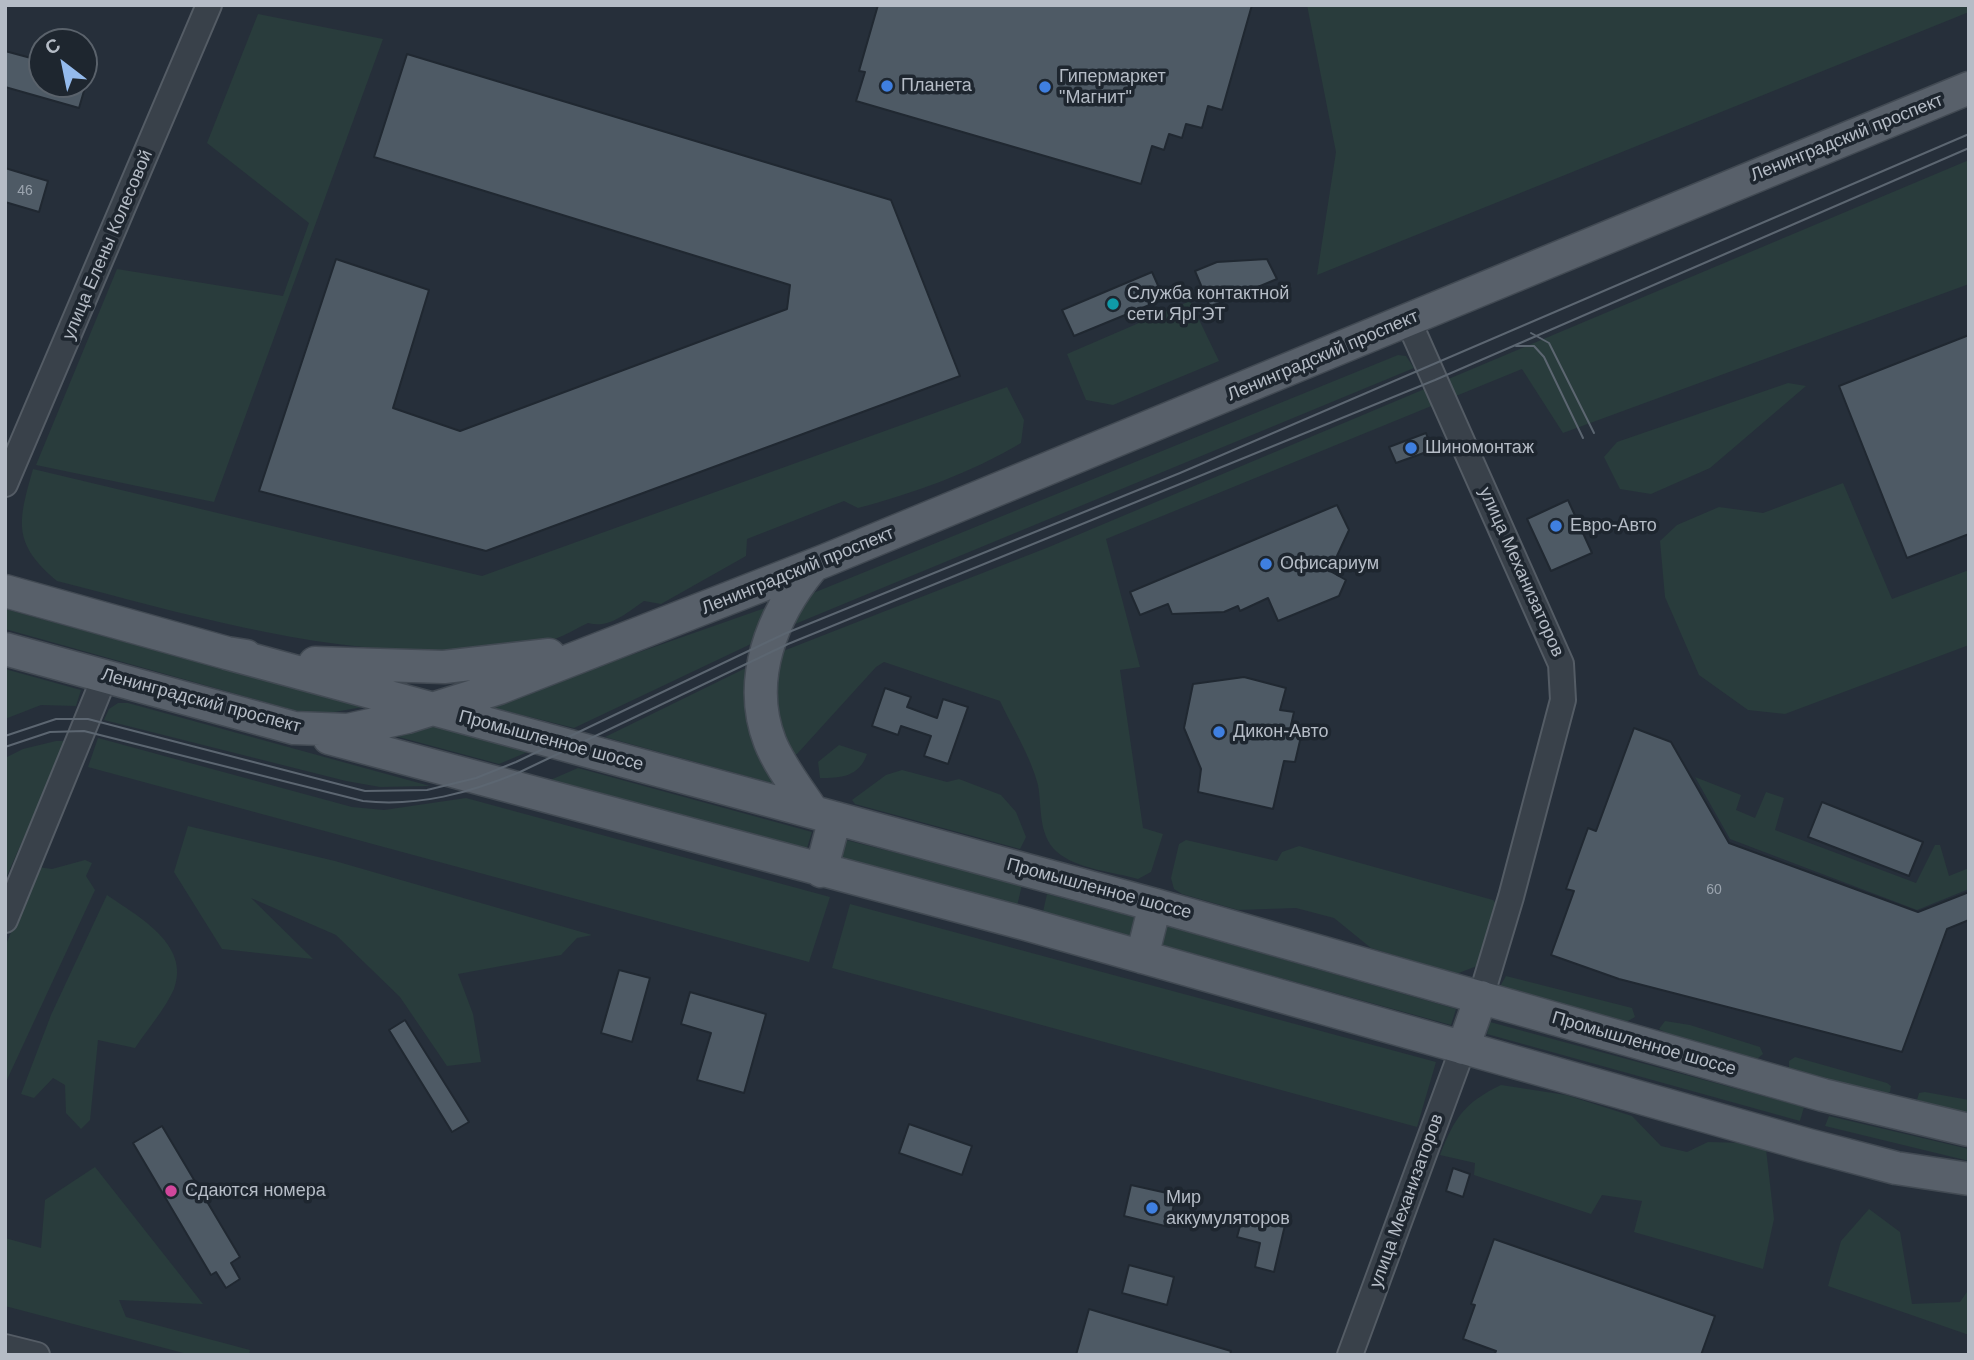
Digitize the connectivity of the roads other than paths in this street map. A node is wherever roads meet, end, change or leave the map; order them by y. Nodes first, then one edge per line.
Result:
1 (209, 5) edge
2 (1969, 88) edge
3 (1408, 320) junction
4 (5, 484) edge
5 (813, 565) junction
6 (5, 591) edge
7 (676, 620) junction
8 (5, 649) edge
9 (227, 653) junction
10 (105, 676) junction
11 (433, 710) junction
12 (293, 728) junction
13 (824, 815) junction
14 (821, 871) junction
15 (1041, 873) junction
16 (1155, 905) junction
17 (5, 920) edge
18 (1026, 924) junction
19 (1142, 957) junction
20 (1481, 996) junction
21 (1463, 1048) junction
22 (1823, 1095) junction
23 (1969, 1130) edge
24 (1808, 1145) junction
25 (1969, 1179) edge
26 (5, 1347) edge
27 (37, 1355) edge
28 (1350, 1355) edge

1 - 4 street, улица Елены Колесовой
2 - 3 main road, Ленинградский проспект
3 - 5 main road, Ленинградский проспект
3 - 20 street, улица Механизаторов
5 - 7 main road, Ленинградский проспект
5 - 13 main road
6 - 9 main road, Ленинградский проспект
7 - 9 main road, Ленинградский проспект
7 - 11 main road, Ленинградский проспект
8 - 10 main road, Ленинградский проспект
9 - 11 main road, Промышленное шоссе
10 - 12 main road, Ленинградский проспект
10 - 17 street
11 - 12 main road, Ленинградский проспект
11 - 13 main road, Промышленное шоссе
12 - 14 main road
13 - 14 main road
13 - 15 main road, Промышленное шоссе
14 - 18 main road
15 - 16 main road, Промышленное шоссе
15 - 18 main road
16 - 19 main road
16 - 20 main road, Промышленное шоссе
18 - 19 main road
19 - 21 main road
20 - 21 main road
20 - 22 main road, Промышленное шоссе
21 - 24 main road
21 - 28 street, улица Механизаторов
22 - 23 main road, Промышленное шоссе
22 - 24 main road
24 - 25 main road
26 - 27 street

